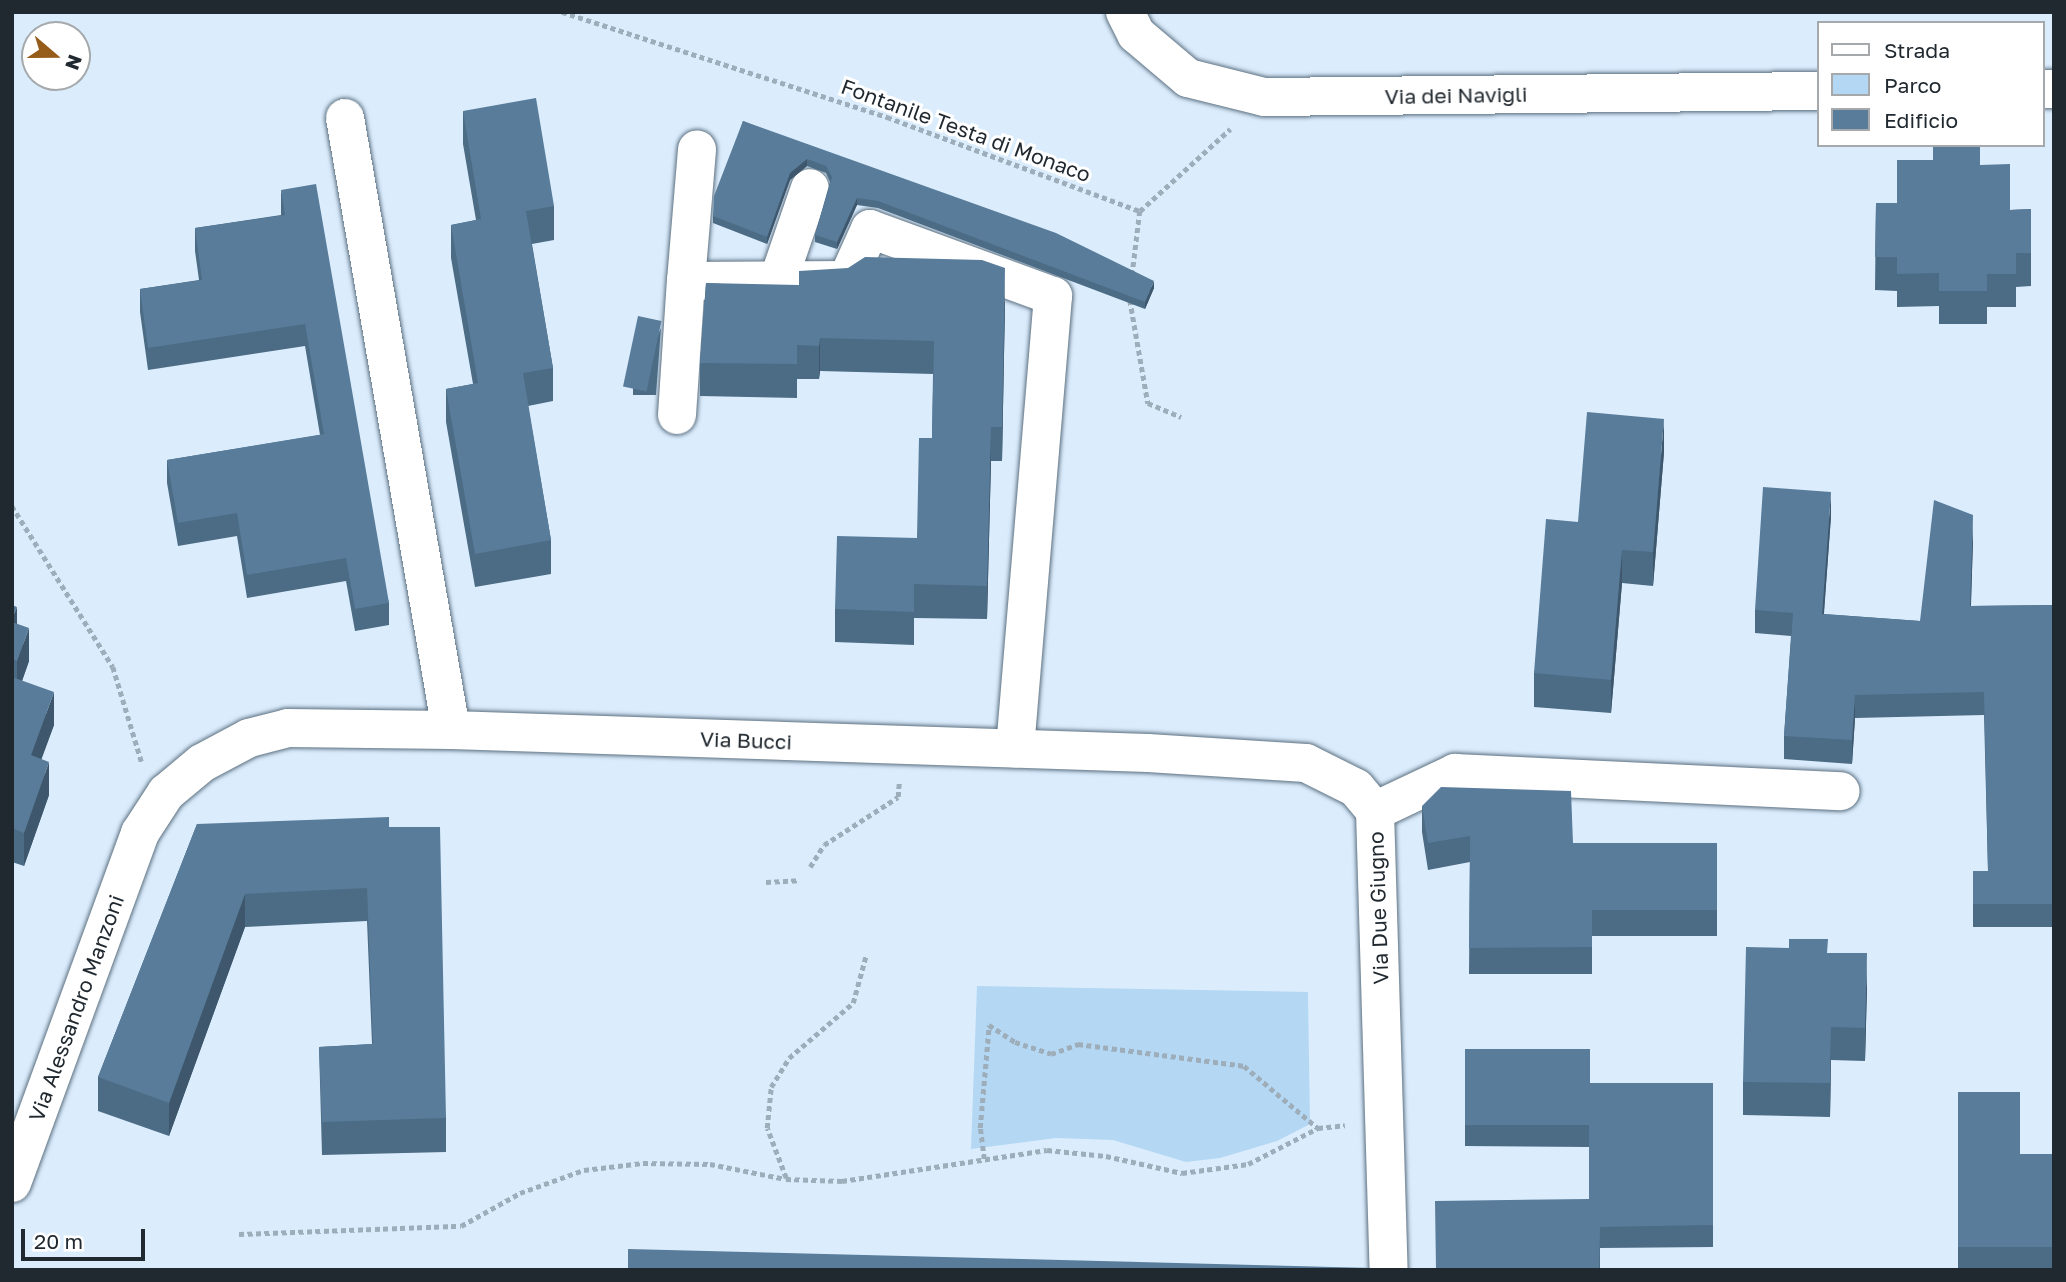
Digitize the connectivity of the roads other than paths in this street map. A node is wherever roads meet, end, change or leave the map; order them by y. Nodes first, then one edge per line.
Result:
1 (1125, 12) edge
2 (1818, 91) edge
3 (345, 118) dead end
4 (696, 149) dead end
5 (810, 188) dead end
6 (686, 281) junction
7 (778, 281) junction
8 (677, 415) dead end
9 (451, 730) junction
10 (1015, 748) junction
11 (1841, 790) dead end
12 (1375, 811) junction
13 (139, 833) joint
14 (12, 1183) edge
15 (1389, 1270) edge

1 - 2 street, Via dei Navigli
3 - 9 street
4 - 6 street
5 - 7 street
6 - 7 street
6 - 8 street
7 - 10 street
9 - 10 street, Via Bucci
9 - 13 street, Via Bucci
10 - 12 street, Via Bucci
11 - 12 street, Via Due Giugno
12 - 15 street, Via Due Giugno
13 - 14 street, Via Alessandro Manzoni

